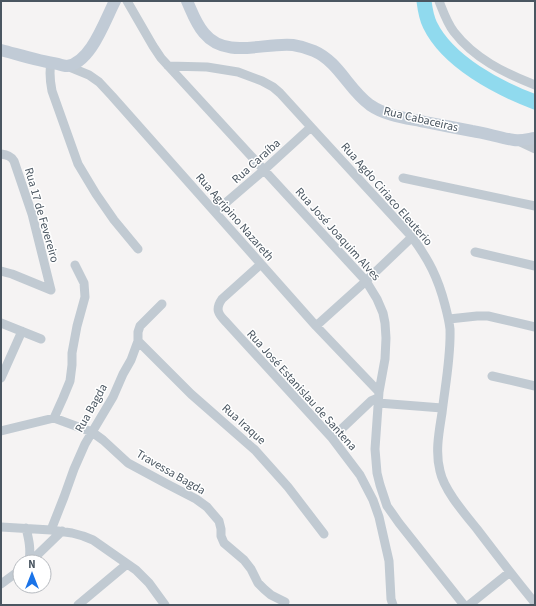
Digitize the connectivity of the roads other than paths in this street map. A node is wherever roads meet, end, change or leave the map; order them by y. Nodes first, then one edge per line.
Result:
1 (115, 1) edge
2 (128, 1) edge
3 (187, 1) edge
4 (439, 1) edge
5 (1, 50) edge
6 (51, 63) junction
7 (67, 66) junction
8 (168, 66) junction
9 (535, 85) edge
10 (312, 127) junction
11 (535, 138) edge
12 (515, 140) junction
13 (535, 149) edge
14 (1, 154) edge
15 (264, 170) junction
16 (403, 178) dead end
17 (535, 206) edge
18 (215, 212) junction
19 (412, 237) junction
20 (138, 249) dead end
21 (475, 252) dead end
22 (261, 264) junction
23 (75, 265) dead end
24 (535, 266) edge
25 (1, 271) edge
26 (366, 281) junction
27 (162, 304) dead end
28 (448, 319) junction
29 (1, 323) edge
30 (316, 326) junction
31 (535, 327) edge
32 (22, 331) junction
33 (41, 339) dead end
34 (138, 341) junction
35 (492, 376) dead end
36 (1, 378) edge
37 (535, 386) edge
38 (378, 398) junction
39 (442, 408) junction
40 (54, 418) junction
41 (1, 431) edge
42 (92, 432) junction
43 (332, 438) junction
44 (1, 527) edge
45 (26, 528) junction
46 (51, 530) junction
47 (62, 531) junction
48 (324, 534) dead end
49 (30, 554) edge
50 (38, 554) edge
51 (127, 564) junction
52 (510, 572) junction
53 (12, 576) edge
54 (1, 584) edge
55 (286, 602) dead end
56 (535, 603) edge
57 (78, 605) edge
58 (165, 605) edge
59 (393, 605) edge
60 (464, 605) edge
61 (469, 605) edge

1 - 7 main road
2 - 8 street, Rua José Joaquim Alves
3 - 12 main road, Rua Cabaceiras
4 - 9 street
5 - 6 main road
6 - 7 main road
6 - 20 street
7 - 18 street, Rua Agripino Nazareth
8 - 10 street, Rua Agdo Ciriaco Eleuterio
8 - 15 street, Rua José Joaquim Alves
10 - 15 street, Rua Caraíba
10 - 19 street, Rua Agdo Ciriaco Eleuterio
11 - 12 main road, Rua Cabaceiras
12 - 13 street
14 - 25 street, Rua 17 de Fevereiro
15 - 18 street, Rua Caraíba
15 - 26 street, Rua José Joaquim Alves
16 - 17 street
18 - 22 street, Rua Agripino Nazareth
19 - 26 street
19 - 28 street, Rua Agdo Ciriaco Eleuterio
21 - 24 street
22 - 30 street, Rua Agripino Nazareth
22 - 43 street, Rua José Estanislau de Santena
23 - 40 street
26 - 30 street
26 - 38 street, Rua José Joaquim Alves
27 - 34 street, Rua Bagda
28 - 31 street
28 - 39 street, Rua Agdo Ciriaco Eleuterio
29 - 32 street
30 - 38 street, Rua Agripino Nazareth
32 - 33 street
32 - 36 street
34 - 42 street, Rua Bagda
34 - 48 street, Rua Iraque
35 - 37 street
38 - 39 street
38 - 43 street
38 - 60 street, Rua José Joaquim Alves
39 - 52 street, Rua Agdo Ciriaco Eleuterio
40 - 41 street
40 - 42 street, Travessa Bagda
42 - 46 street, Rua Bagda
42 - 55 street, Travessa Bagda
43 - 59 street, Rua José Estanislau de Santena
44 - 45 street
45 - 46 street
45 - 49 street
46 - 47 street
47 - 50 street
47 - 51 street
51 - 57 street
51 - 58 street
52 - 56 street, Rua Agdo Ciriaco Eleuterio
52 - 61 street
53 - 54 street

